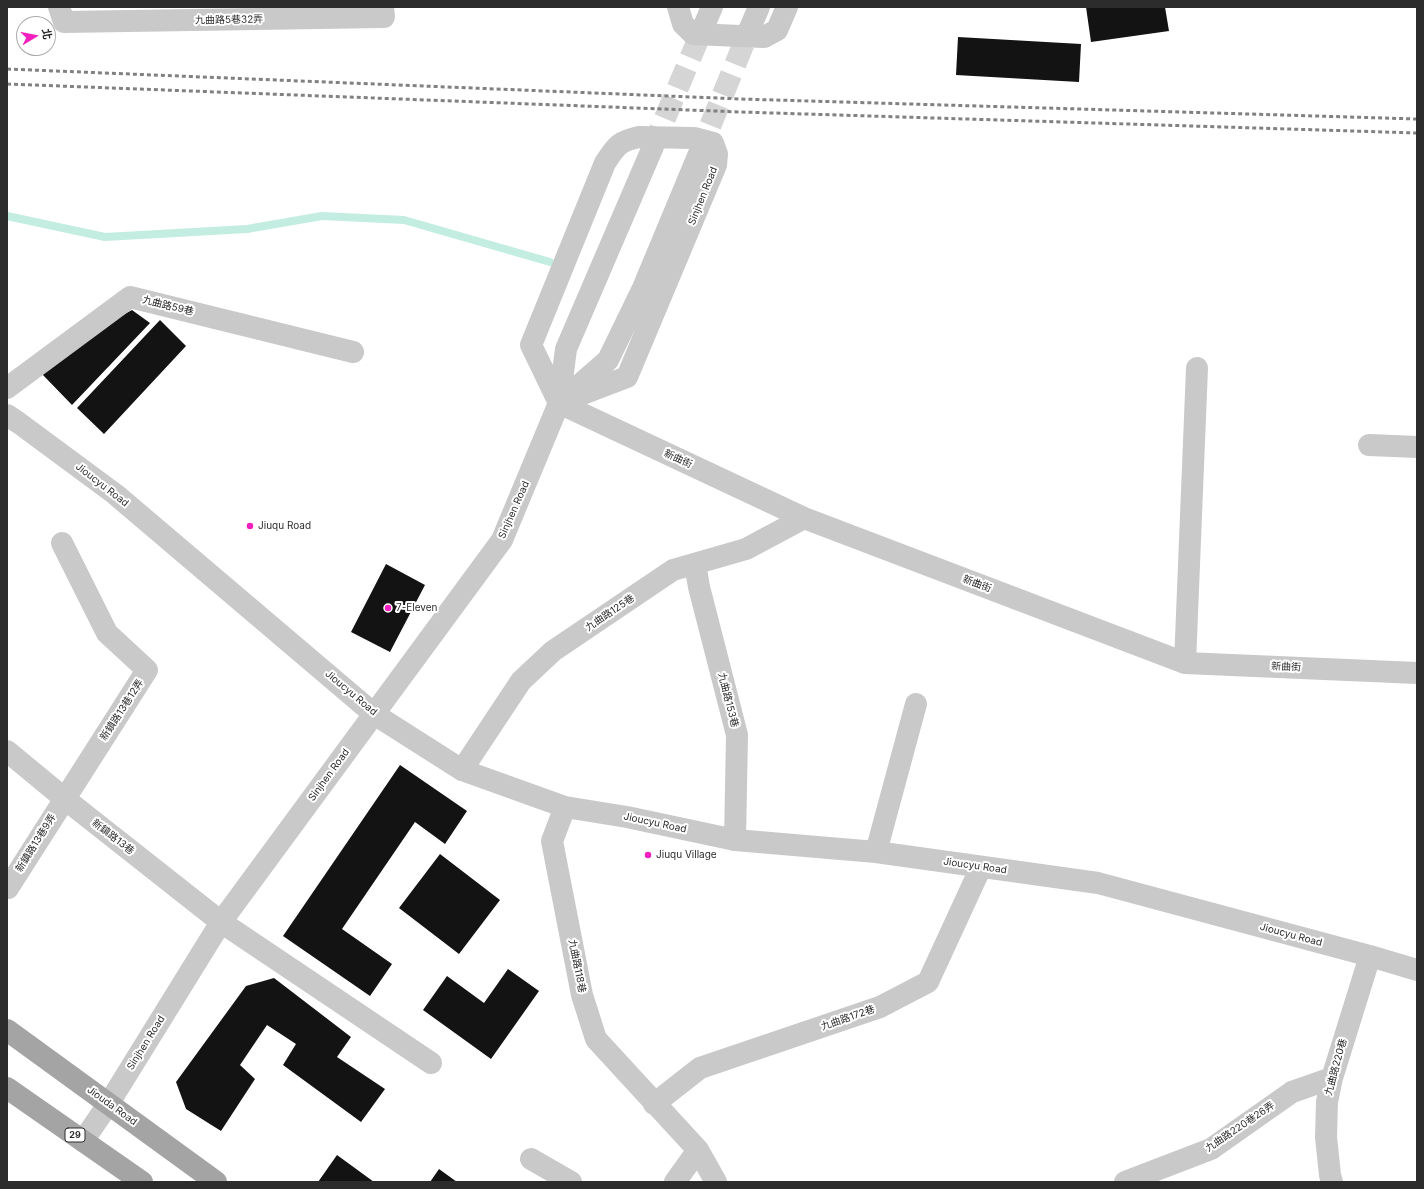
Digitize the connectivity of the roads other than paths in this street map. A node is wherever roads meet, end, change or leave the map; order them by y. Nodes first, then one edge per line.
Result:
1 (383, 7) edge
2 (678, 7) edge
3 (712, 7) edge
4 (759, 7) edge
5 (787, 7) edge
6 (61, 15) edge
7 (703, 28) tunnel mouth
8 (750, 28) tunnel mouth
9 (652, 149) tunnel mouth
10 (698, 156) tunnel mouth
11 (353, 352) dead end
12 (1197, 368) dead end
13 (7, 388) edge
14 (560, 403) junction
15 (7, 415) edge
16 (1369, 445) dead end
17 (1417, 447) edge
18 (804, 518) junction
19 (62, 543) dead end
20 (695, 564) junction
21 (1185, 663) junction
22 (1417, 673) edge
23 (916, 704) dead end
24 (374, 714) junction
25 (7, 751) edge
26 (462, 770) junction
27 (65, 799) junction
28 (564, 807) junction
29 (734, 840) junction
30 (876, 852) junction
31 (981, 867) junction
32 (8, 888) dead end
33 (221, 922) junction
34 (1370, 956) junction
35 (1417, 970) edge
36 (7, 1030) edge
37 (431, 1063) dead end
38 (1332, 1078) junction
39 (7, 1088) edge
40 (109, 1103) junction
41 (654, 1104) junction
42 (83, 1141) junction
43 (698, 1150) junction
44 (531, 1159) dead end
45 (142, 1182) edge
46 (216, 1182) edge
47 (571, 1182) edge
48 (675, 1182) edge
49 (716, 1182) edge
50 (1125, 1182) edge
51 (1332, 1182) edge

1 - 6 street, 九曲路5巷32弄
2 - 5 street
3 - 7 street
4 - 8 street
9 - 14 street, Sinjhen Road
10 - 14 street, Sinjhen Road
11 - 13 street, 九曲路59巷
12 - 21 street
14 - 14 street, Sinjhen Road
14 - 18 street, 新曲街
14 - 24 street, Sinjhen Road
15 - 24 street, Jioucyu Road
16 - 17 street
18 - 20 street, 九曲路125巷
18 - 21 street, 新曲街
19 - 27 street, 新鎮路13巷12弄
20 - 26 street, 九曲路125巷
20 - 29 street, 九曲路153巷
21 - 22 street, 新曲街
23 - 30 street
24 - 26 street, Jioucyu Road
24 - 33 street, Sinjhen Road
25 - 27 street, 新鎮路13巷
26 - 28 street, Jioucyu Road
27 - 32 street, 新鎮路13巷9弄
27 - 33 street, 新鎮路13巷
28 - 29 street, Jioucyu Road
28 - 41 street, 九曲路118巷
29 - 30 street, Jioucyu Road
30 - 31 street, Jioucyu Road
31 - 34 street, Jioucyu Road
31 - 41 street, 九曲路172巷
33 - 37 street, 新鎮路13巷
33 - 40 street, Sinjhen Road
34 - 35 street, Jioucyu Road
34 - 38 street, 九曲路220巷
36 - 40 main road, Jiouda Road
38 - 50 street, 九曲路220巷26弄
38 - 51 street, 九曲路220巷
39 - 42 main road, 29
40 - 42 street, Sinjhen Road
40 - 46 main road, Jiouda Road
41 - 43 street
42 - 45 main road, 29
43 - 48 street
43 - 49 street
44 - 47 street

